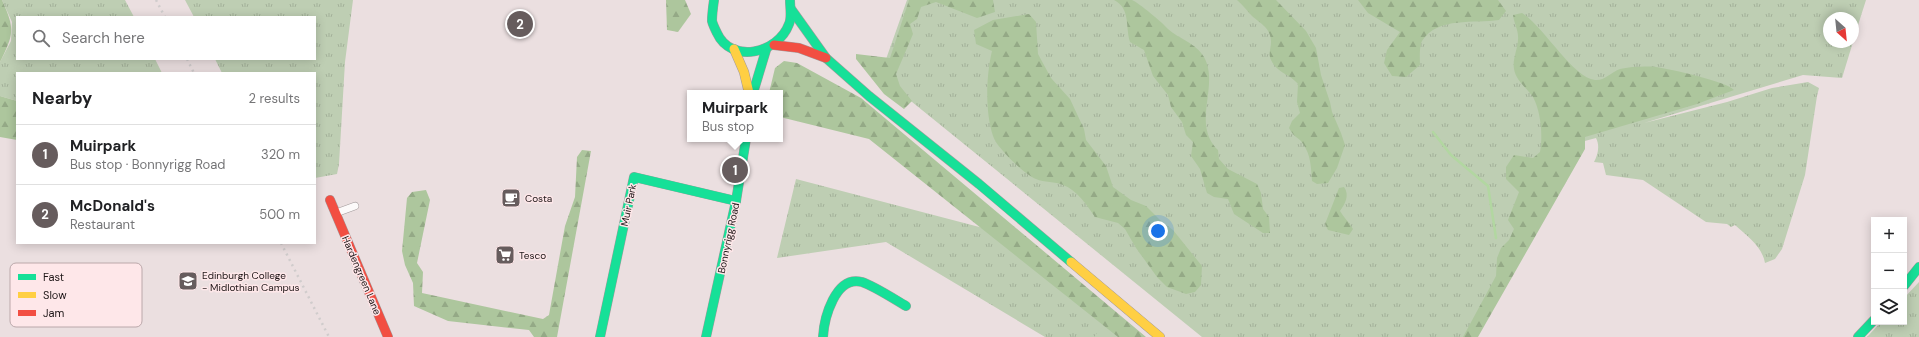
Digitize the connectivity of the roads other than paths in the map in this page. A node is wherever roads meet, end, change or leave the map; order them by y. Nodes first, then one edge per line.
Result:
1 (704, 0) edge
2 (714, 0) edge
3 (791, 4) edge
4 (711, 10) junction
5 (774, 45) junction
6 (734, 49) junction
7 (766, 50) junction
8 (826, 58) junction
9 (747, 90) edge
10 (754, 90) edge
11 (746, 142) edge
12 (330, 200) dead end
13 (736, 201) junction
14 (355, 206) dead end
15 (336, 213) junction
16 (1919, 267) edge
17 (1907, 282) edge
18 (906, 306) dead end
19 (1871, 323) edge
20 (388, 337) edge
21 (600, 337) edge
22 (706, 337) edge
23 (823, 337) edge
24 (1160, 337) edge
25 (1858, 337) edge

1 - 4 main road
2 - 4 main road
3 - 5 main road
3 - 8 main road
4 - 6 main road
5 - 7 main road
5 - 8 main road
6 - 7 main road
6 - 9 main road
7 - 10 main road
8 - 24 main road
11 - 13 main road, Bonnyrigg Road
12 - 15 main road, Hardengreen Lane
13 - 21 main road, Muir Park
13 - 22 main road, Bonnyrigg Road
14 - 15 street
15 - 20 main road, Hardengreen Lane
16 - 17 main road
18 - 23 main road
19 - 25 main road

